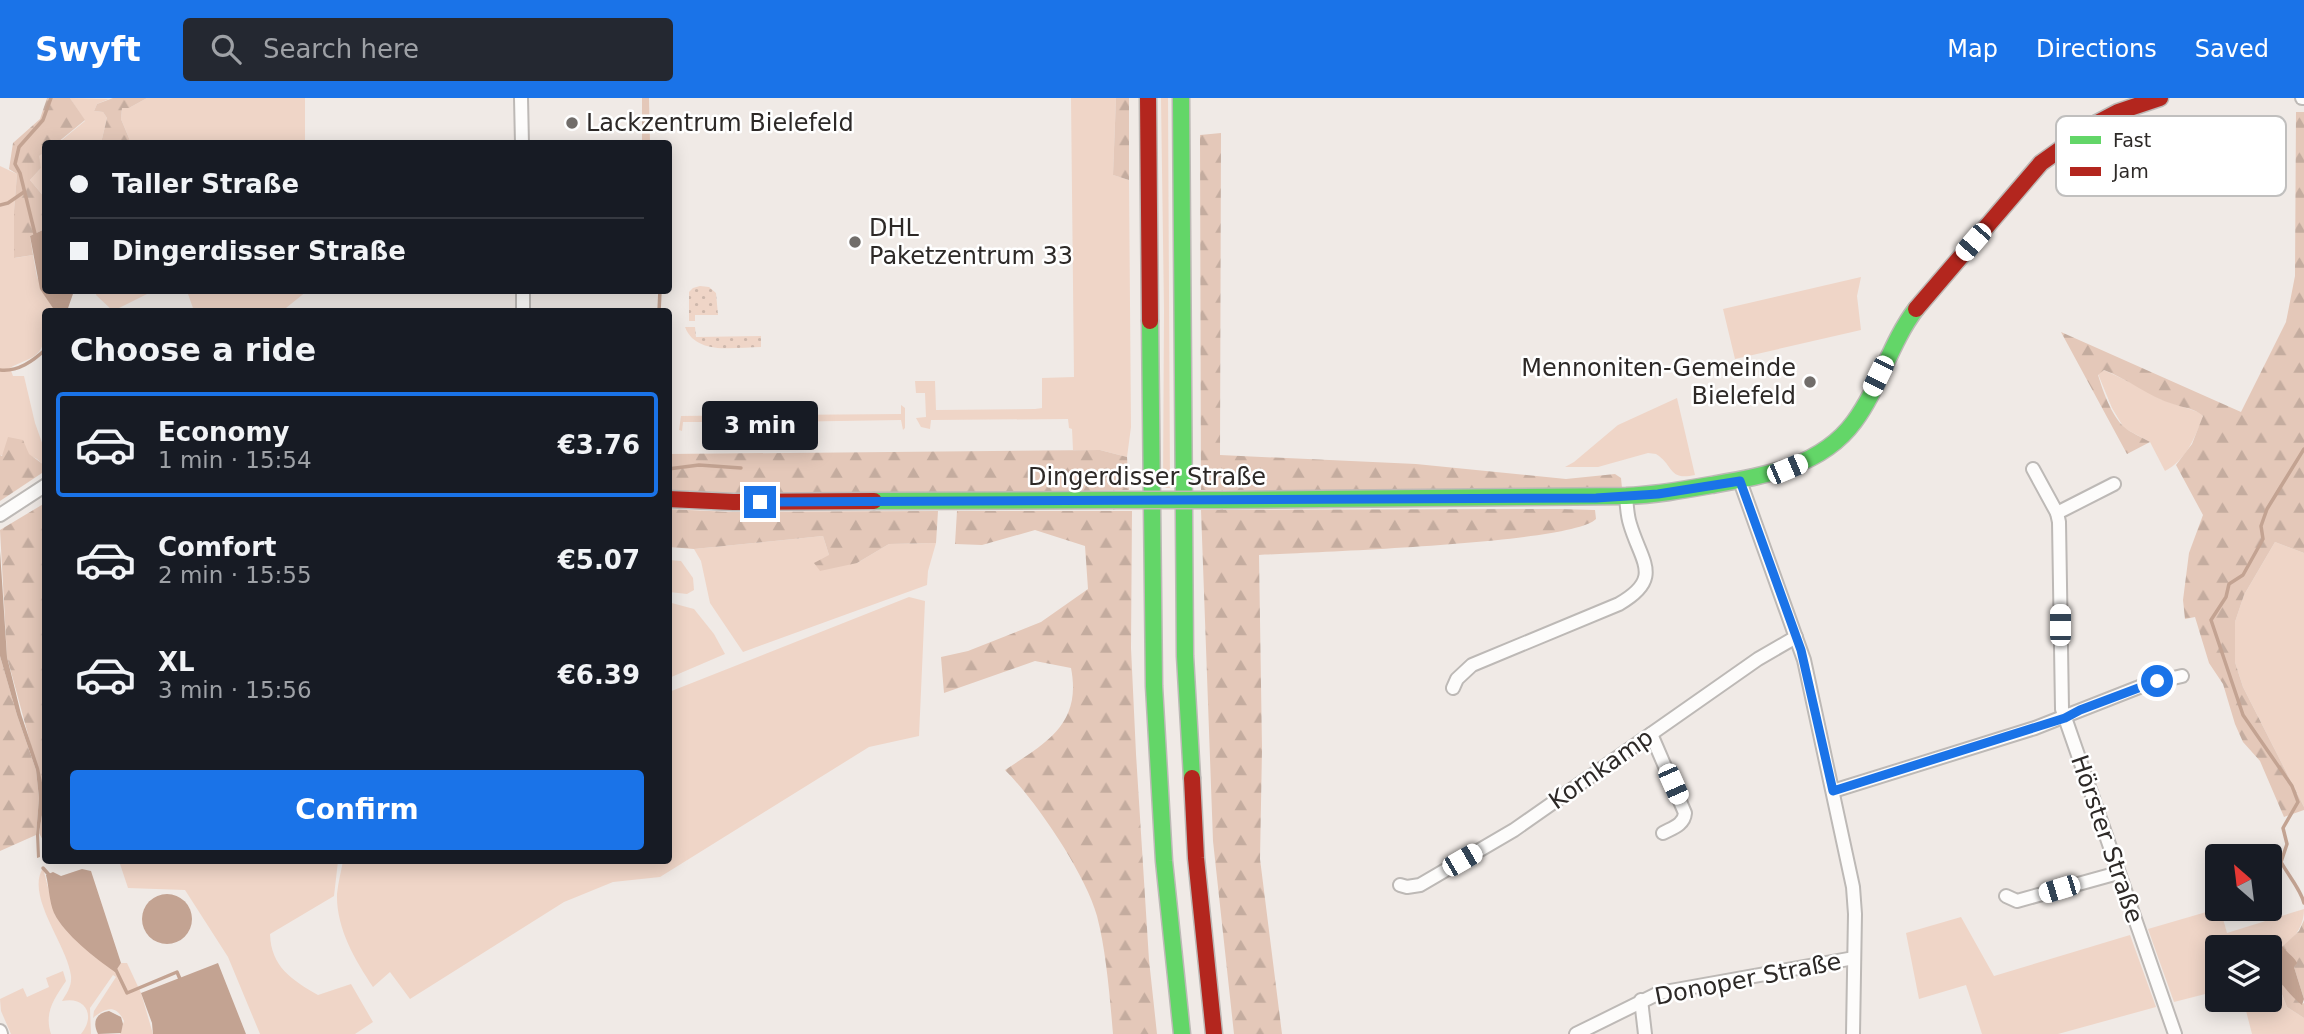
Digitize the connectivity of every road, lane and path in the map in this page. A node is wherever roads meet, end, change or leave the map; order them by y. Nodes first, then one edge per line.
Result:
1 (521, 98) edge
2 (1148, 98) edge
3 (1181, 98) edge
4 (2160, 98) edge
5 (2110, 116) edge
6 (522, 140) edge
7 (2056, 152) edge
8 (2033, 469) dead end
9 (1740, 481) junction
10 (2114, 484) dead end
11 (42, 488) edge
12 (1626, 496) junction
13 (672, 499) edge
14 (2057, 513) junction
15 (0, 515) edge
16 (1796, 637) junction
17 (2182, 676) dead end
18 (1452, 688) dead end
19 (2065, 718) junction
20 (1651, 734) junction
21 (1833, 791) junction
22 (1663, 833) dead end
23 (2118, 873) junction
24 (1400, 885) dead end
25 (2006, 896) dead end
26 (1854, 958) junction
27 (1642, 1000) junction
28 (1182, 1034) edge
29 (1214, 1034) edge
30 (1576, 1034) edge
31 (1645, 1034) edge
32 (1853, 1034) edge
33 (2175, 1034) edge

1 - 6 street
2 - 28 main road
3 - 29 main road
4 - 5 main road, Dingerdisser Straße
7 - 9 main road, Dingerdisser Straße
8 - 14 street, Hörster Straße
9 - 12 main road, Dingerdisser Straße
9 - 16 street
10 - 14 street
11 - 15 street
12 - 13 main road, Dingerdisser Straße, bridge
12 - 18 street
14 - 19 street, Hörster Straße
16 - 20 street, Kornkamp
16 - 21 street
17 - 19 street
19 - 21 street
19 - 23 street, Hörster Straße
20 - 22 street
20 - 24 street, Kornkamp
21 - 26 street
23 - 25 street
23 - 33 street, Hörster Straße
26 - 27 street, Donoper Straße
26 - 32 street
27 - 30 street, Donoper Straße
27 - 31 street, Donoper Straße

